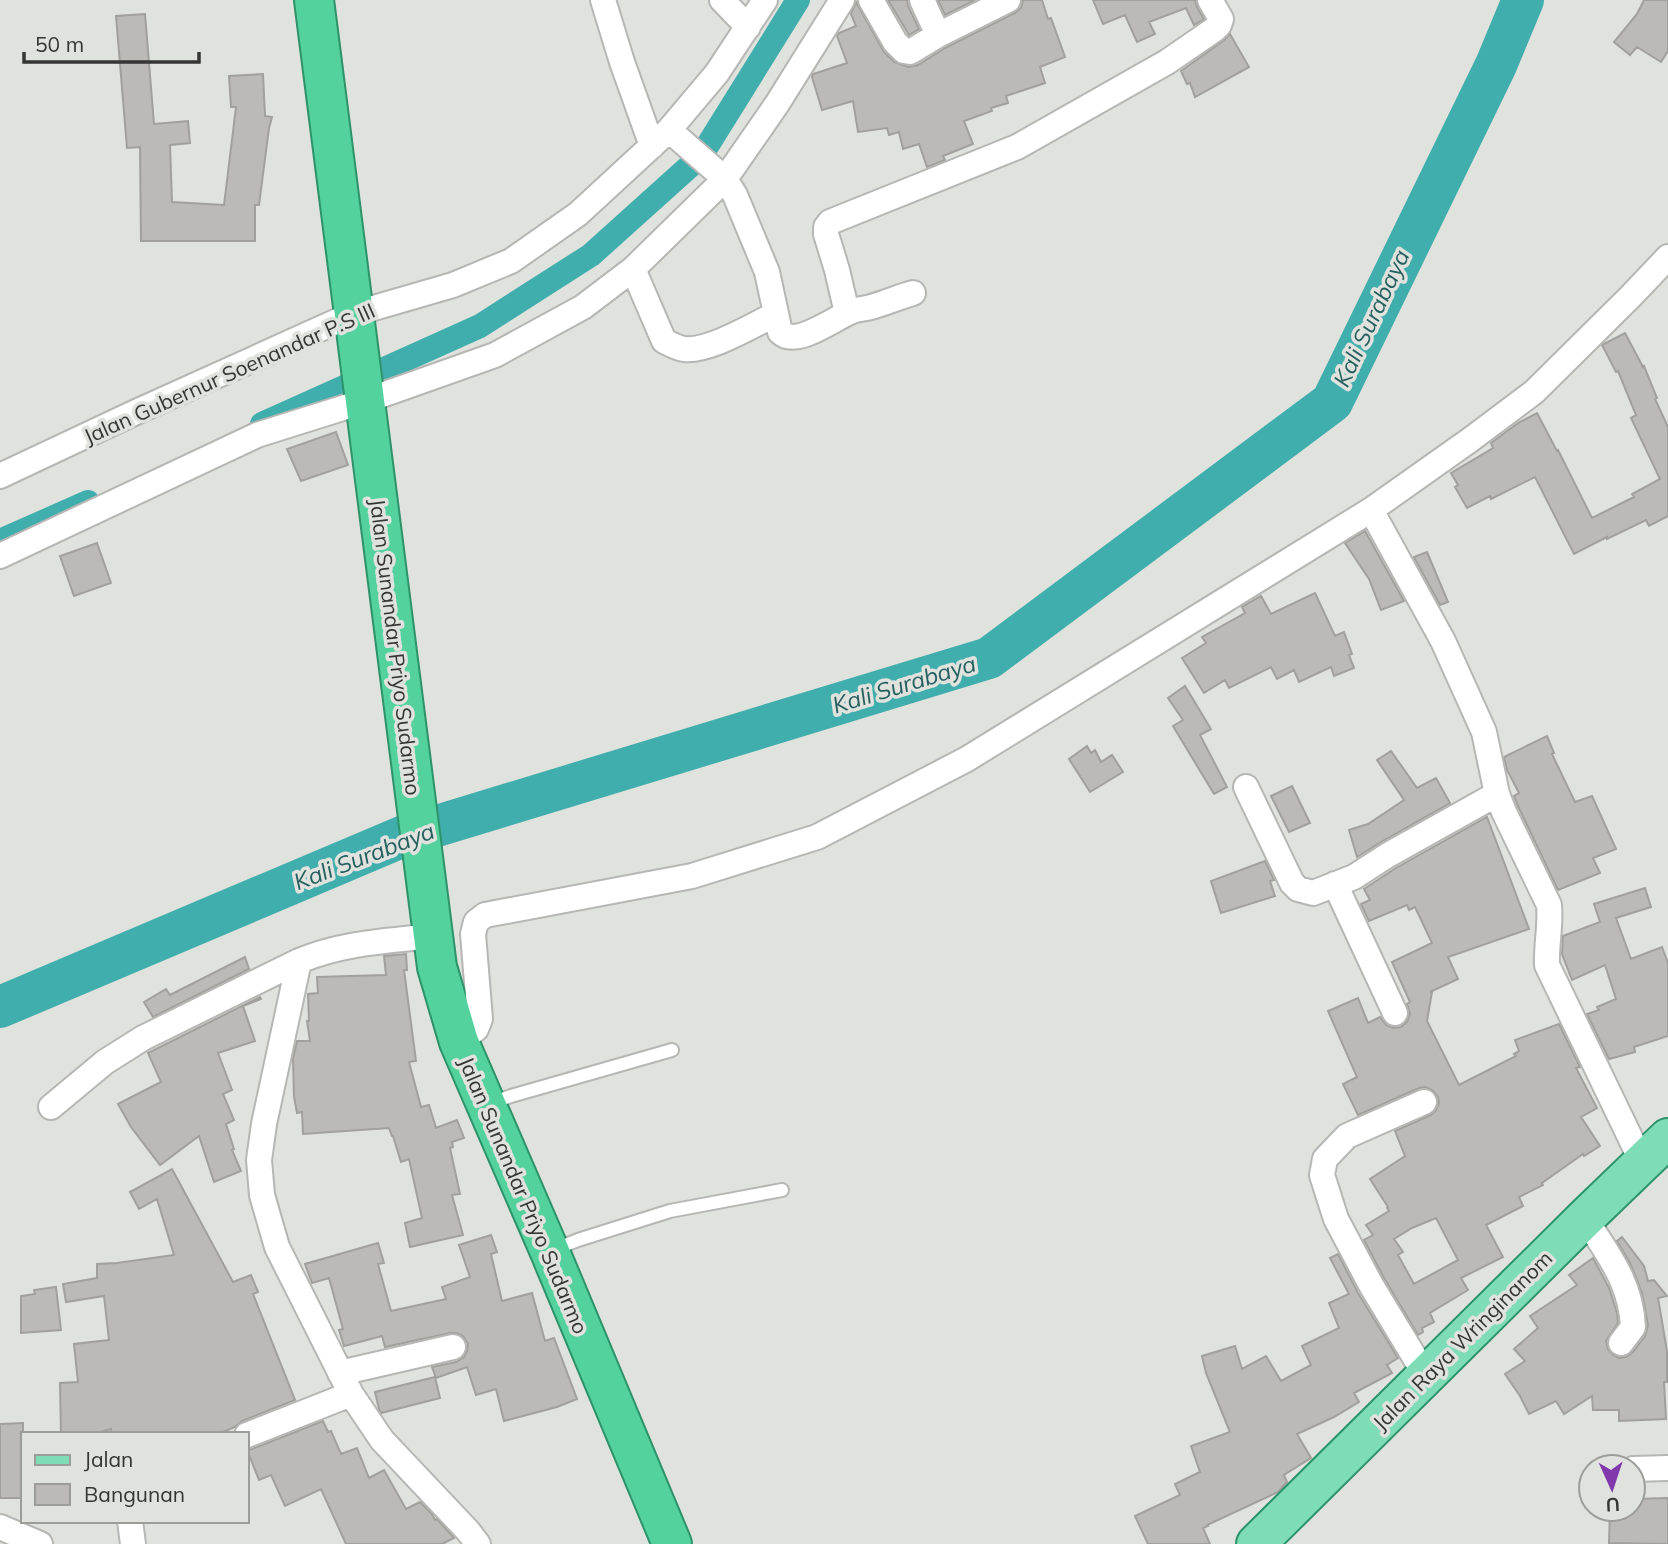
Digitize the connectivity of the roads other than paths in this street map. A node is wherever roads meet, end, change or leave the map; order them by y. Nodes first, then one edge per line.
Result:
1 (314, 0) edge
2 (603, 0) edge
3 (722, 0) edge
4 (765, 0) edge
5 (842, 0) edge
6 (871, 0) edge
7 (922, 0) edge
8 (1008, 0) edge
9 (1210, 0) edge
10 (748, 27) junction
11 (938, 35) junction
12 (669, 140) junction
13 (721, 176) junction
14 (1668, 257) edge
15 (633, 269) junction
16 (913, 292) dead end
17 (847, 313) junction
18 (776, 314) junction
19 (354, 323) junction
20 (364, 395) junction
21 (0, 477) edge
22 (1371, 510) junction
23 (0, 556) edge
24 (1246, 786) dead end
25 (1497, 794) junction
26 (1335, 884) junction
27 (431, 928) junction
28 (299, 961) junction
29 (1395, 1013) dead end
30 (459, 1042) junction
31 (672, 1050) dead end
32 (1424, 1102) dead end
33 (487, 1104) junction
34 (51, 1107) dead end
35 (1655, 1150) edge
36 (782, 1190) dead end
37 (1585, 1218) junction
38 (550, 1252) junction
39 (1621, 1343) dead end
40 (453, 1347) dead end
41 (1426, 1376) junction
42 (346, 1384) junction
43 (248, 1434) edge
44 (1668, 1468) edge
45 (1647, 1469) edge
46 (130, 1523) edge
47 (0, 1527) edge
48 (466, 1540) edge
49 (40, 1544) edge
50 (133, 1544) edge
51 (672, 1544) edge
52 (1256, 1544) edge

1 - 19 highway, Jalan Sunandar Priyo Sudarmo
2 - 12 street
3 - 10 street
4 - 10 street, Jalan Gubernur Soenandar P.S III
5 - 13 street
6 - 11 street
7 - 11 street
8 - 11 street
9 - 17 street
10 - 12 street, Jalan Gubernur Soenandar P.S III
12 - 13 street
12 - 19 street, Jalan Gubernur Soenandar P.S III
13 - 15 street
13 - 18 street
14 - 22 street
15 - 18 street
15 - 20 street
16 - 17 street
17 - 18 street
19 - 20 highway, Jalan Sunandar Priyo Sudarmo
19 - 21 street, Jalan Gubernur Soenandar P.S III
20 - 23 street
20 - 27 highway, Jalan Sunandar Priyo Sudarmo
22 - 25 street
22 - 30 street
24 - 26 street
25 - 26 street
25 - 35 street
26 - 29 street
27 - 28 street
27 - 30 highway, Jalan Sunandar Priyo Sudarmo
28 - 34 street
28 - 42 street
30 - 33 highway, Jalan Sunandar Priyo Sudarmo
31 - 33 lane
32 - 41 street
33 - 38 highway, Jalan Sunandar Priyo Sudarmo
35 - 37 main road, Jalan Raya Wringinanom
36 - 38 lane
37 - 39 street
37 - 41 main road, Jalan Raya Wringinanom
38 - 51 highway, Jalan Sunandar Priyo Sudarmo
40 - 42 street
41 - 52 main road, Jalan Raya Wringinanom
42 - 43 street
42 - 48 street
44 - 45 street
46 - 50 street
47 - 49 street

